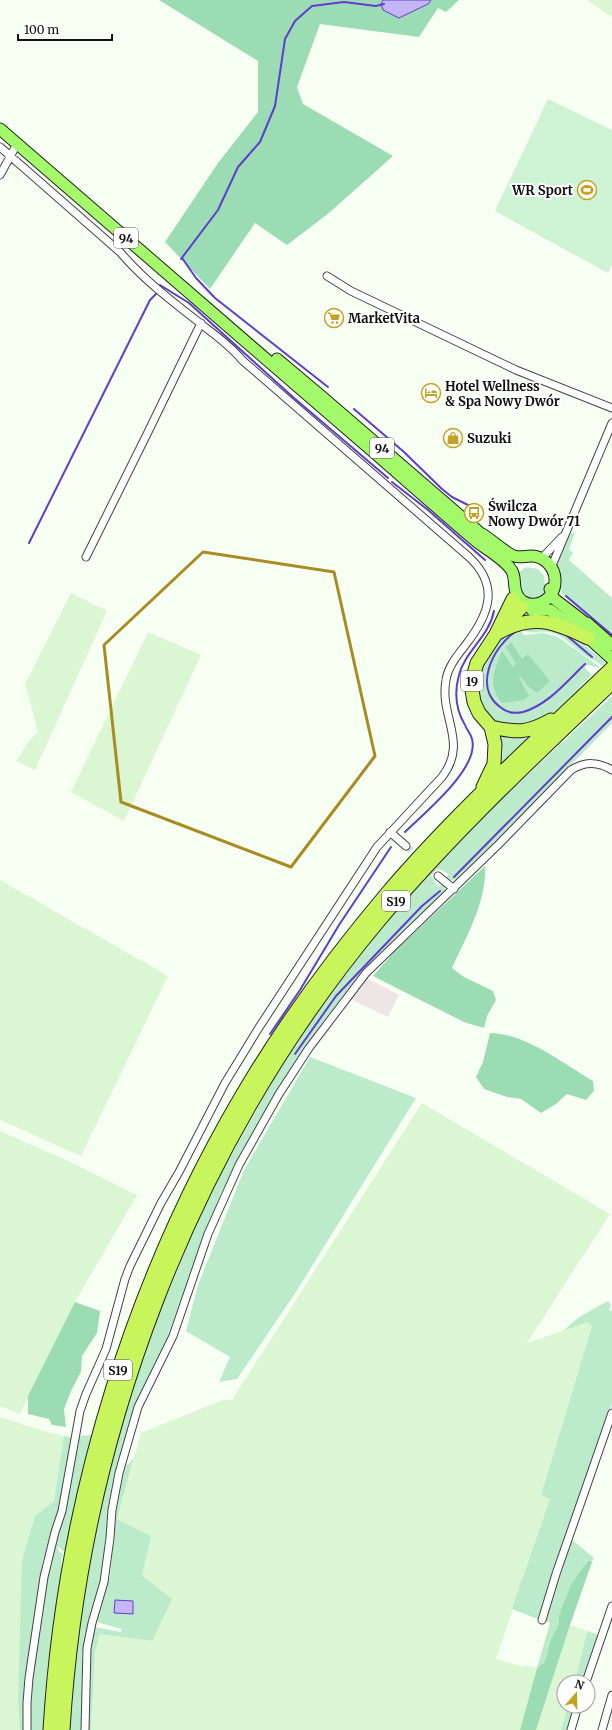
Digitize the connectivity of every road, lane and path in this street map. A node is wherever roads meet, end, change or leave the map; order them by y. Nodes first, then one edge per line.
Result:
1 (0, 120) edge
2 (0, 129) edge
3 (17, 144) junction
4 (0, 147) edge
5 (9, 155) junction
6 (0, 175) edge
7 (327, 276) dead end
8 (201, 324) junction
9 (242, 339) junction
10 (232, 349) junction
11 (612, 408) edge
12 (612, 423) edge
13 (566, 532) junction
14 (480, 538) junction
15 (86, 557) dead end
16 (539, 560) junction
17 (551, 568) junction
18 (513, 571) junction
19 (550, 595) junction
20 (521, 603) junction
21 (588, 633) junction
22 (496, 634) junction
23 (612, 645) edge
24 (612, 659) edge
25 (612, 668) edge
26 (605, 685) edge
27 (565, 713) junction
28 (491, 727) junction
29 (612, 770) edge
30 (479, 796) junction
31 (390, 832) junction
32 (406, 846) tunnel mouth
33 (438, 876) tunnel mouth
34 (454, 889) junction
35 (612, 1413) edge
36 (612, 1606) edge
37 (542, 1620) dead end
38 (589, 1674) edge
39 (612, 1695) edge
40 (576, 1714) edge
41 (27, 1730) edge
42 (50, 1730) edge
43 (63, 1730) edge
44 (85, 1730) edge
45 (571, 1730) edge
46 (602, 1730) edge

1 - 14 main road, 94
2 - 3 main road, 94
3 - 5 street
3 - 9 main road, 94
4 - 5 street
5 - 6 street
5 - 8 street
7 - 11 street
8 - 10 street
8 - 15 street
9 - 10 street
9 - 14 main road, 94
10 - 31 street
12 - 13 street
13 - 16 street
13 - 17 street
14 - 16 main road, 94
14 - 18 main road, 94
16 - 17 main road
16 - 18 main road
16 - 19 main road
17 - 19 main road
18 - 20 main road
19 - 20 main road
19 - 21 main road
20 - 21 main road
20 - 22 highway
21 - 22 highway
21 - 23 main road
21 - 24 main road
22 - 28 highway, 19
25 - 26 highway, S19
26 - 27 highway, S19
26 - 43 highway, S19
27 - 28 highway
27 - 30 highway, S19
28 - 30 highway
29 - 34 street
30 - 42 highway, S19
31 - 32 street
31 - 41 street
33 - 34 street
34 - 44 street
35 - 37 street
36 - 38 street
39 - 46 street
40 - 45 street

